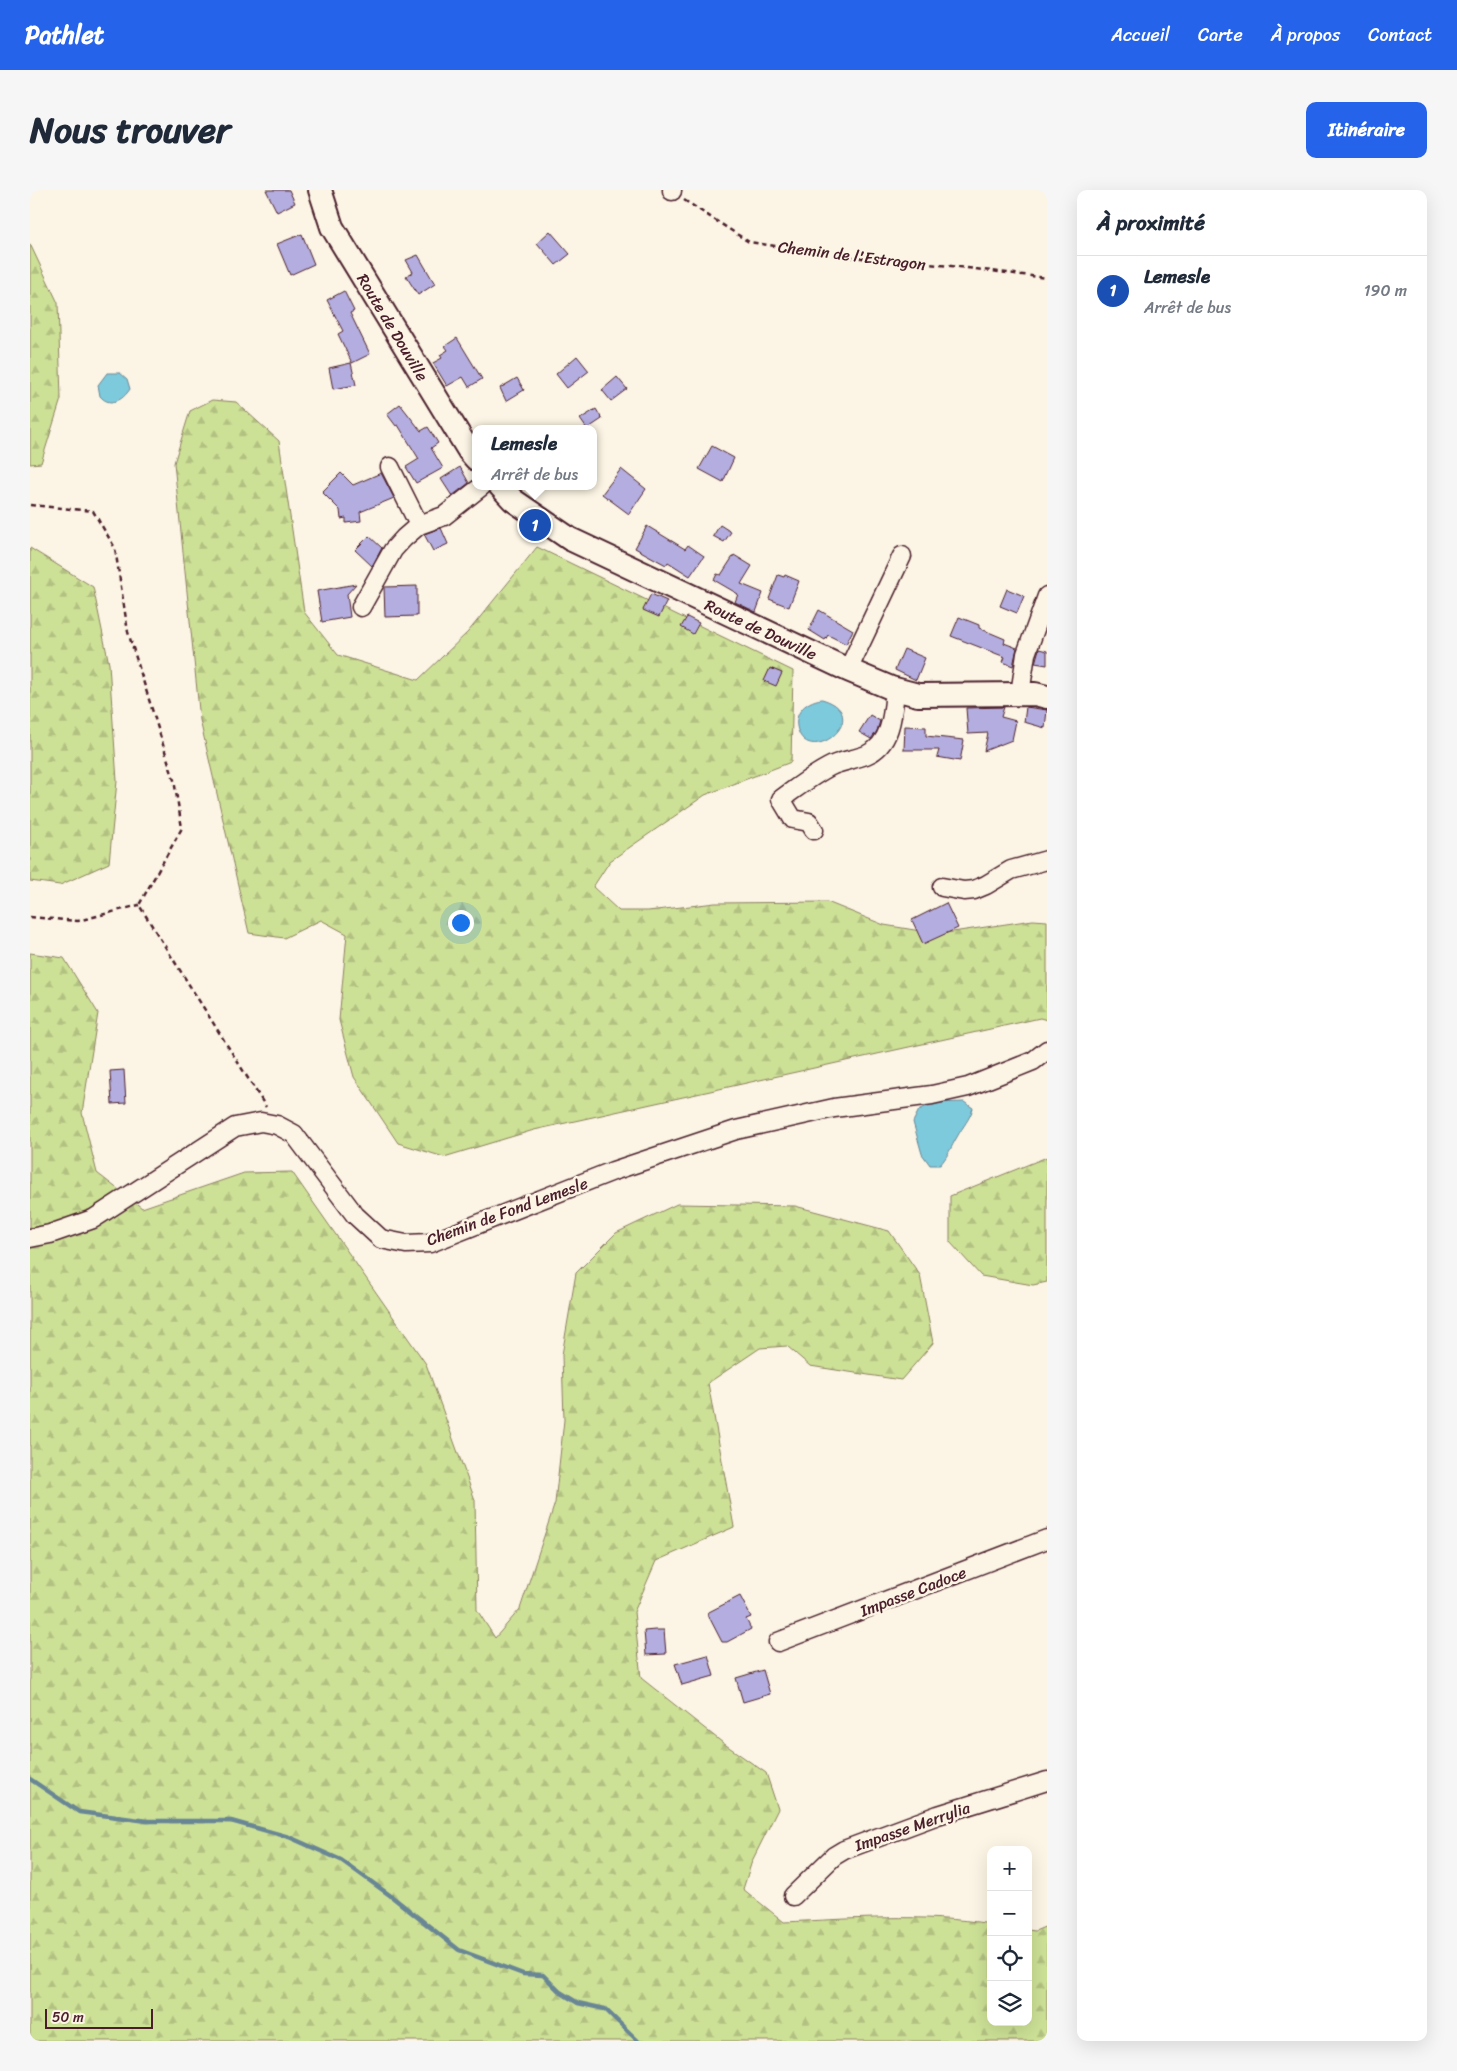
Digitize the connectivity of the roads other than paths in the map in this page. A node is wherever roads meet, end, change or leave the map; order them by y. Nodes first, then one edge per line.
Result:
1 (320, 190) edge
2 (472, 454) edge
3 (390, 467) dead end
4 (477, 490) edge
5 (504, 490) edge
6 (419, 525) junction
7 (902, 556) dead end
8 (1047, 596) edge
9 (361, 608) dead end
10 (848, 670) junction
11 (896, 689) junction
12 (1020, 694) junction
13 (1047, 697) edge
14 (814, 830) dead end
15 (1047, 860) edge
16 (942, 887) dead end
17 (1047, 1050) edge
18 (30, 1238) edge
19 (1047, 1539) edge
20 (778, 1642) dead end
21 (1047, 1781) edge
22 (793, 1896) dead end

1 - 2 main road, Route de Douville
3 - 6 street
4 - 6 street
5 - 10 main road, Route de Douville
6 - 9 street
7 - 10 street
8 - 12 street
10 - 11 main road, Route de Douville
11 - 12 main road, Route de Douville
11 - 14 street
12 - 13 main road, Route de Douville
15 - 16 street
17 - 18 street, Chemin de Fond Lemesle
19 - 20 street, Impasse Cadoce
21 - 22 street, Impasse Merrylia

